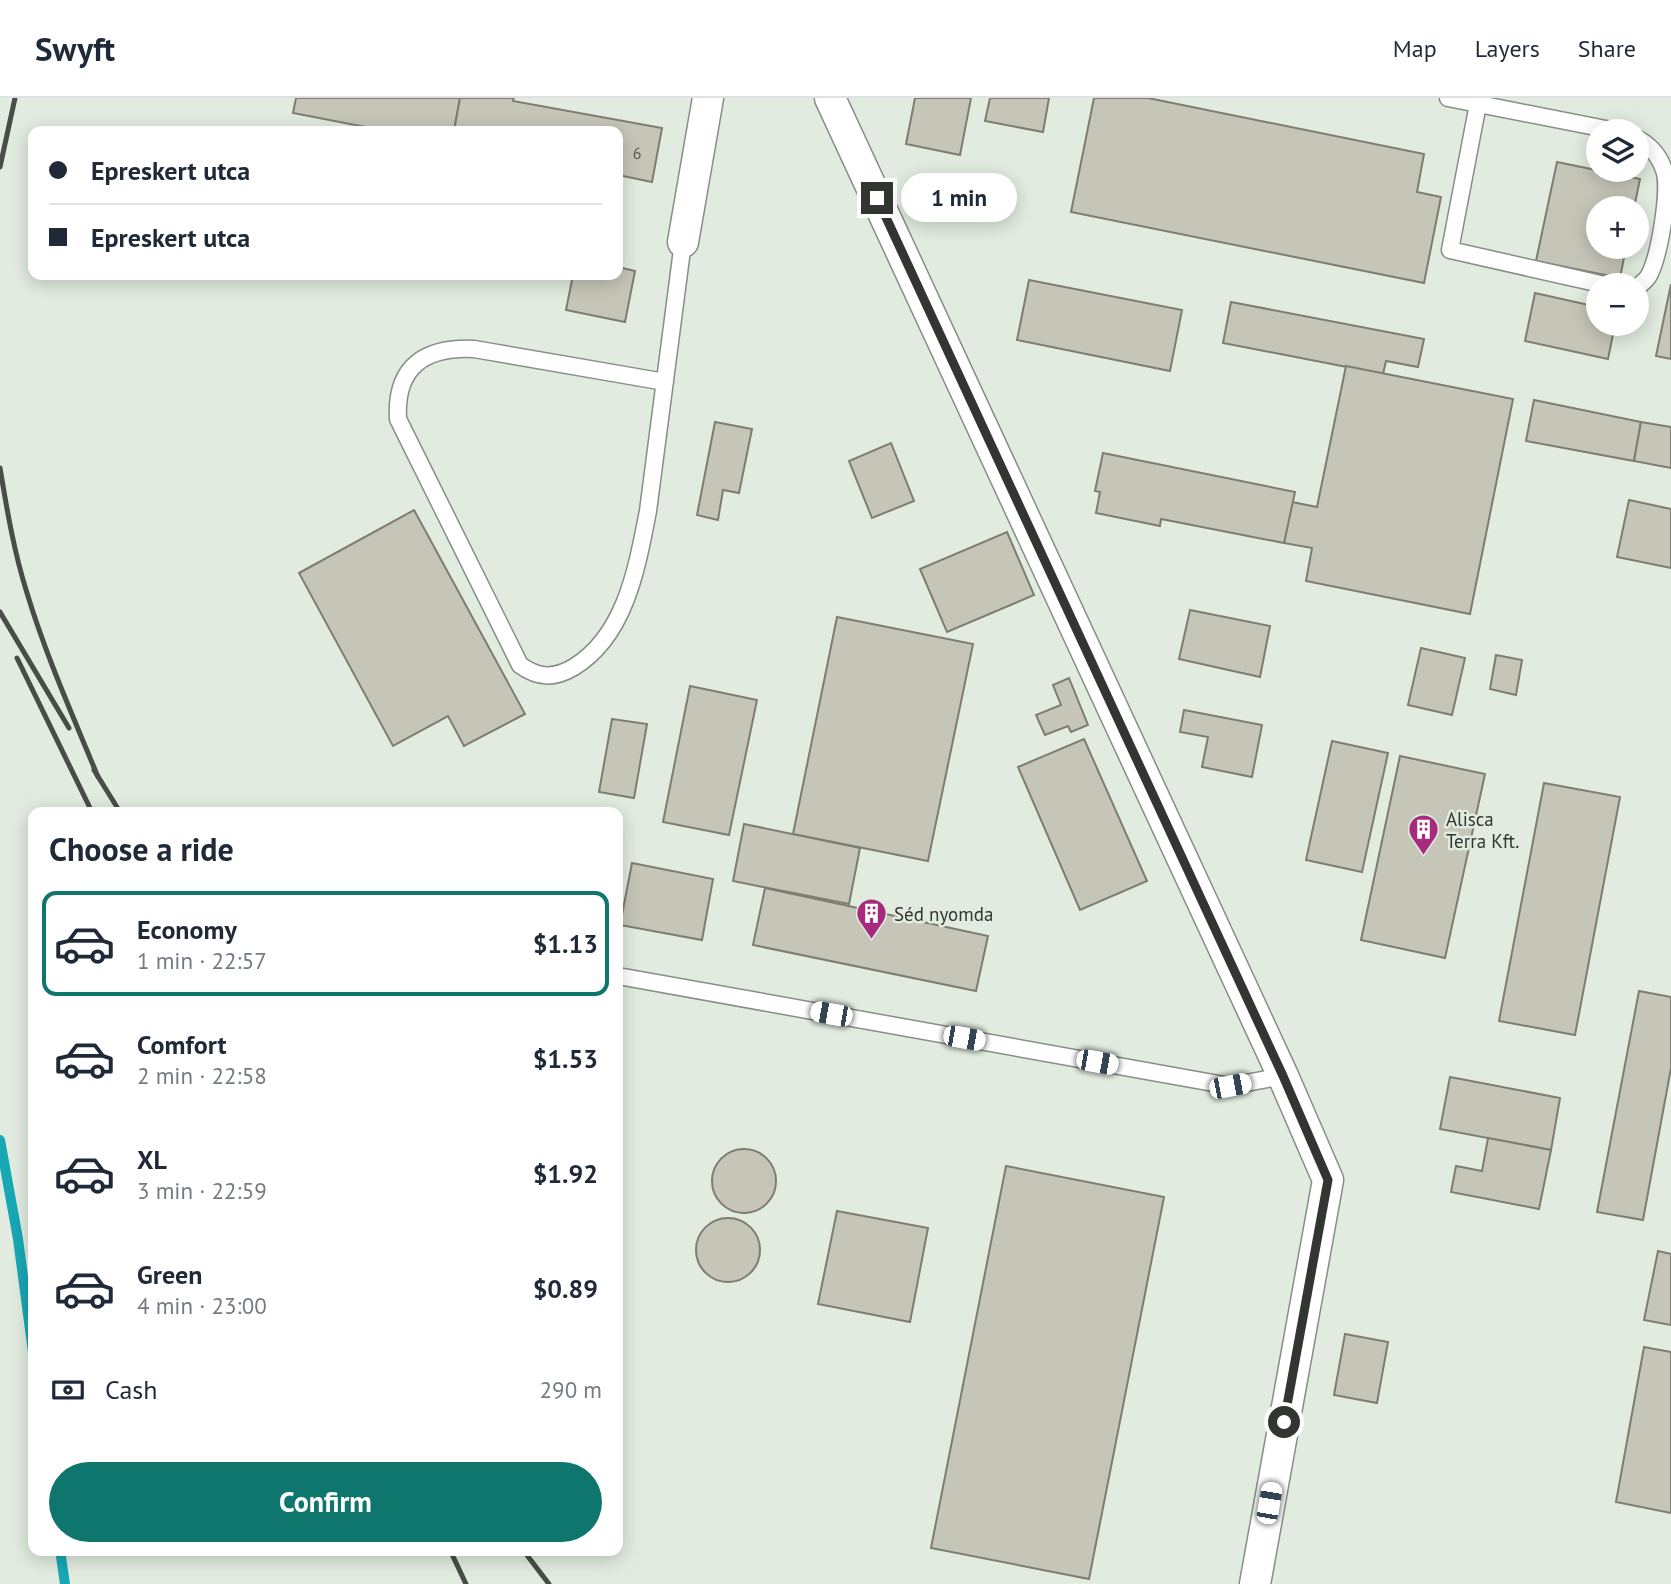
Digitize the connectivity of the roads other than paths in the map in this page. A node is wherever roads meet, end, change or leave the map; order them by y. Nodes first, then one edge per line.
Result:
1 (708, 98) edge
2 (830, 98) edge
3 (1448, 98) edge
4 (1478, 104) junction
5 (1586, 125) edge
6 (1649, 146) edge
7 (684, 242) joint
8 (1649, 276) edge
9 (1586, 281) edge
10 (665, 382) junction
11 (623, 977) edge
12 (1283, 1076) junction
13 (1255, 1584) edge

1 - 7 street
2 - 12 street
3 - 4 lane
4 - 5 lane
4 - 9 lane
6 - 8 lane
7 - 10 lane
10 - 10 lane
11 - 12 lane
12 - 13 street

